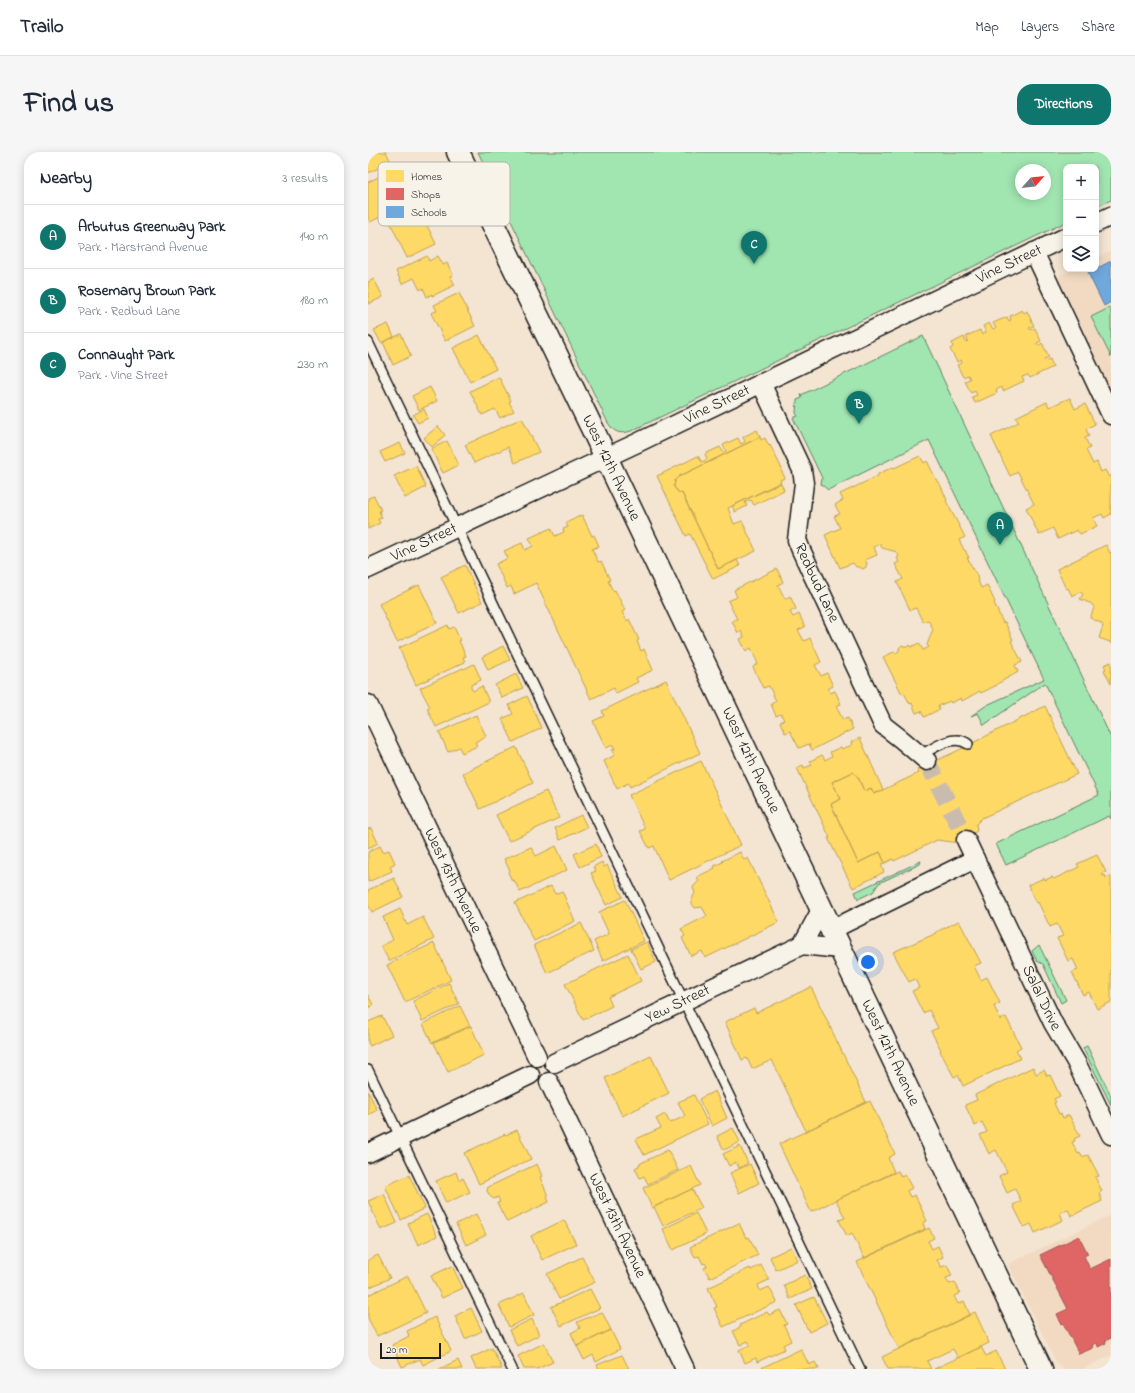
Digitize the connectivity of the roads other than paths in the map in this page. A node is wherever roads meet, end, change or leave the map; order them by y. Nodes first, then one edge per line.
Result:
1 (458, 152) edge
2 (463, 162) edge
3 (1111, 216) edge
4 (1099, 222) edge
5 (494, 226) edge
6 (1063, 238) edge
7 (1034, 252) junction
8 (368, 342) edge
9 (761, 383) junction
10 (1111, 415) edge
11 (606, 457) junction
12 (457, 526) junction
13 (368, 569) edge
14 (368, 704) edge
15 (968, 744) dead end
16 (924, 759) joint
17 (966, 840) tunnel mouth
18 (975, 859) junction
19 (821, 910) junction
20 (835, 940) junction
21 (802, 946) junction
22 (684, 1001) junction
23 (537, 1057) junction
24 (554, 1063) junction
25 (368, 1070) edge
26 (530, 1075) junction
27 (549, 1082) junction
28 (1111, 1135) edge
29 (400, 1138) junction
30 (368, 1153) edge
31 (512, 1369) edge
32 (685, 1369) edge
33 (860, 1369) edge
34 (1041, 1369) edge

1 - 2 street, West 12th Avenue
3 - 4 street
5 - 11 street, West 12th Avenue
6 - 7 street, Vine Street
7 - 9 street, Vine Street
7 - 10 street
8 - 12 lane
9 - 11 street, Vine Street
9 - 16 street, Redbud Lane
11 - 12 street, Vine Street
11 - 19 street, West 12th Avenue
12 - 13 street, Vine Street
12 - 22 lane
14 - 23 street, West 13th Avenue
15 - 16 lane
17 - 18 street
18 - 20 street
18 - 28 street, Salal Drive
19 - 20 street, West 12th Avenue
19 - 21 street
20 - 21 street, Yew Street
20 - 34 street, West 12th Avenue
21 - 22 street, Yew Street
22 - 24 street, Yew Street
22 - 33 lane
23 - 24 street
23 - 26 street
24 - 27 street
25 - 29 lane
26 - 27 street
26 - 29 street
27 - 32 street, West 13th Avenue
29 - 30 street
29 - 31 lane

